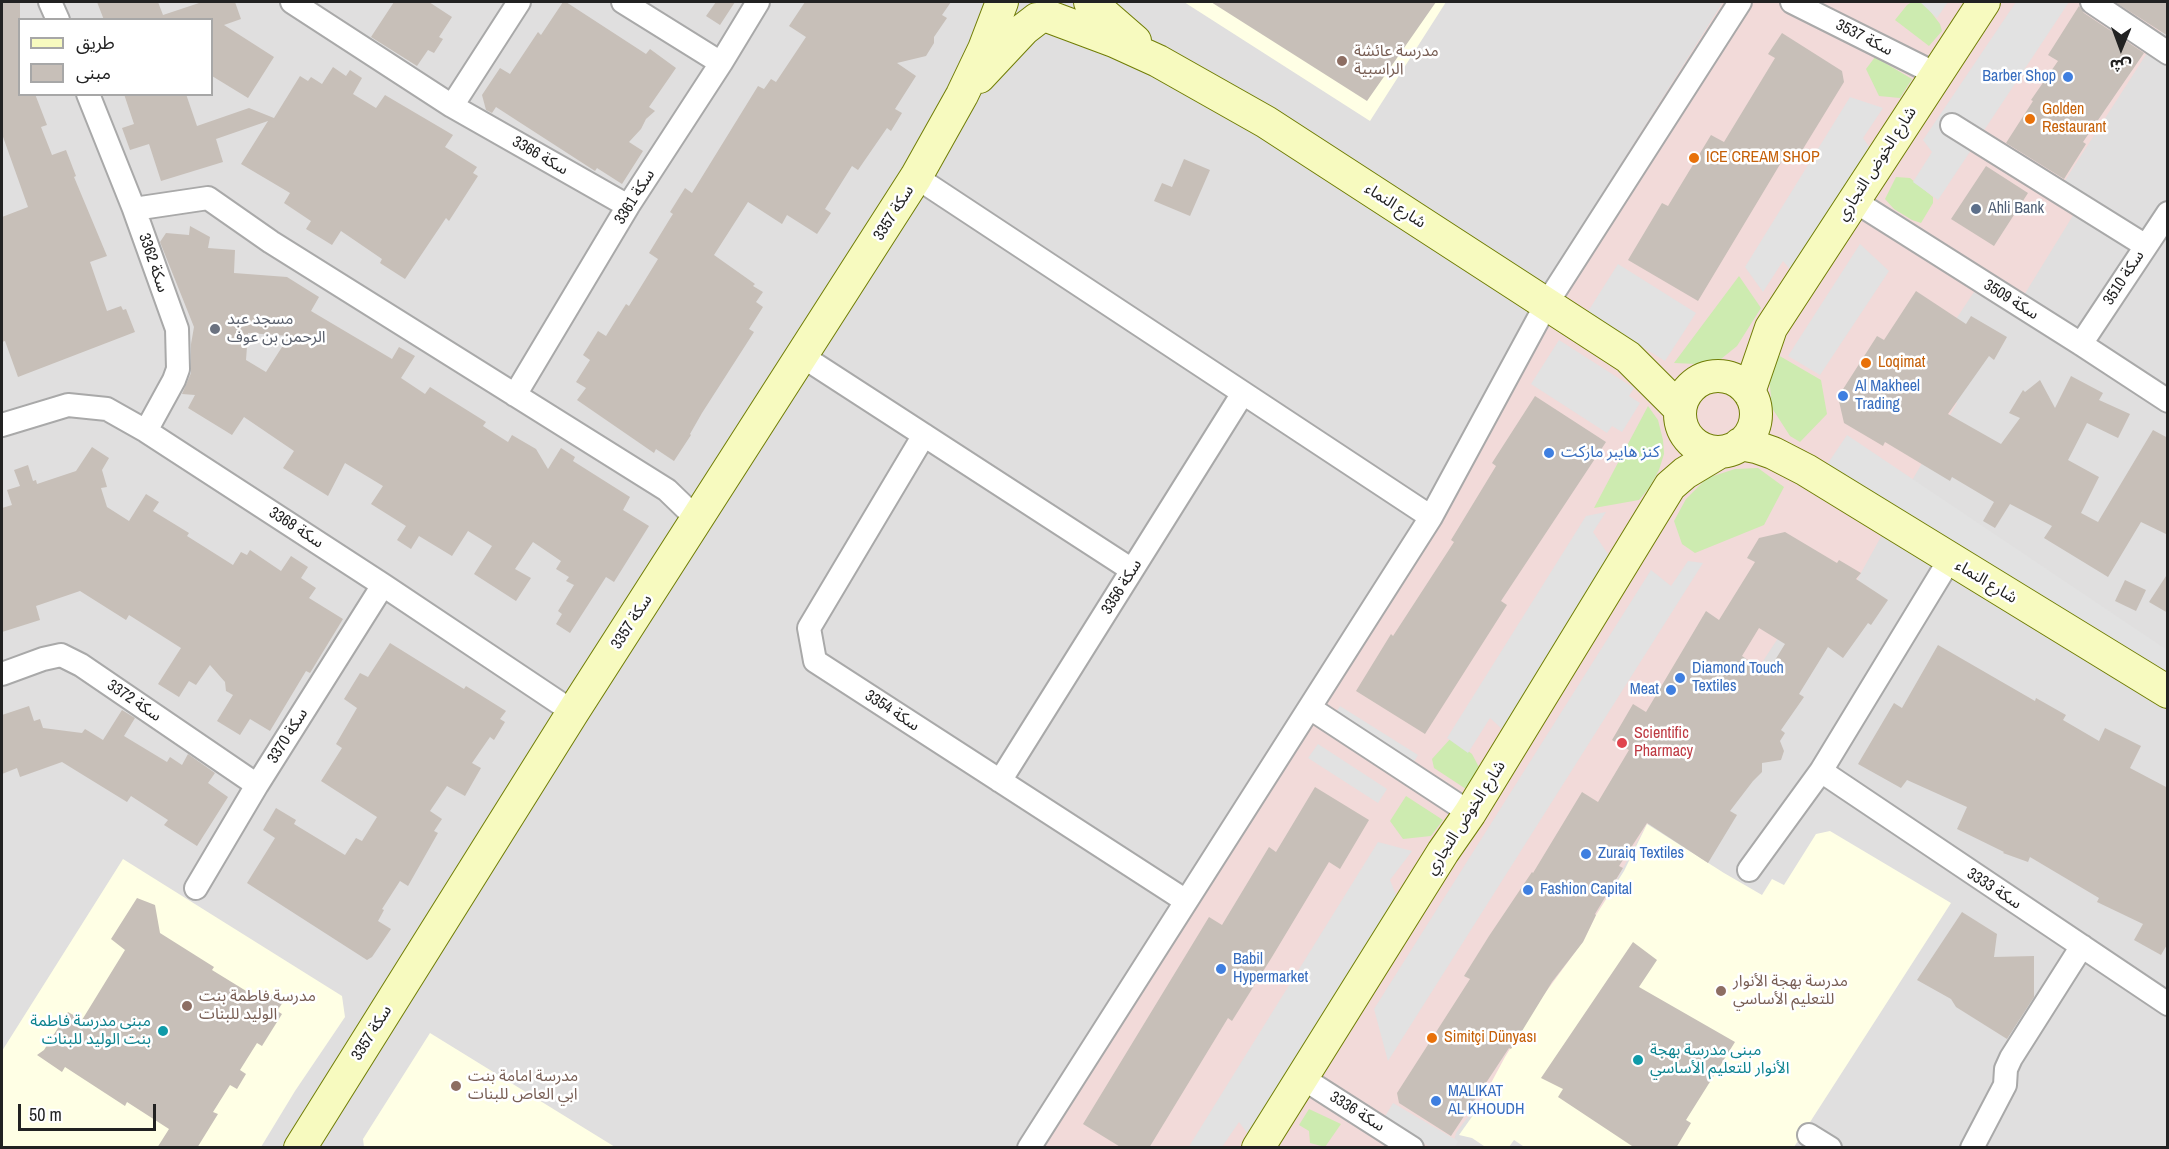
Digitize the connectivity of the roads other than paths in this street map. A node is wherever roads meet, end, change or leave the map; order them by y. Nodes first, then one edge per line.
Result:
1 (51, 2) edge
2 (292, 2) edge
3 (519, 2) edge
4 (623, 2) edge
5 (758, 2) edge
6 (1004, 2) edge
7 (1090, 2) edge
8 (1740, 2) edge
9 (1792, 2) edge
10 (1984, 2) edge
11 (2092, 2) edge
12 (1049, 12) edge
13 (57, 18) edge
14 (2168, 53) edge
15 (1158, 61) junction
16 (721, 63) junction
17 (1936, 74) junction
18 (962, 95) junction
19 (89, 96) edge
20 (452, 106) junction
21 (1952, 125) dead end
22 (916, 177) junction
23 (1853, 200) junction
24 (628, 206) junction
25 (134, 209) junction
26 (2168, 213) edge
27 (2146, 246) junction
28 (1547, 303) junction
29 (1771, 328) junction
30 (2081, 344) junction
31 (802, 356) junction
32 (1628, 357) junction
33 (1711, 377) junction
34 (1243, 393) junction
35 (515, 395) junction
36 (2168, 401) edge
37 (1752, 403) junction
38 (1680, 416) junction
39 (2, 425) edge
40 (146, 431) junction
41 (924, 435) junction
42 (1730, 448) junction
43 (1806, 470) junction
44 (1670, 486) junction
45 (1431, 517) junction
46 (698, 520) junction
47 (1950, 560) junction
48 (1132, 570) junction
49 (383, 585) junction
50 (2, 674) edge
51 (2168, 692) edge
52 (1310, 708) junction
53 (573, 712) junction
54 (1821, 771) junction
55 (1000, 781) junction
56 (257, 785) junction
57 (1470, 813) junction
58 (1749, 870) dead end
59 (196, 888) dead end
60 (1186, 901) junction
61 (2082, 946) junction
62 (2168, 1004) edge
63 (1301, 1077) junction
64 (1809, 1135) dead end
65 (300, 1148) edge
66 (1029, 1148) edge
67 (1258, 1148) edge
68 (1412, 1148) edge
69 (1830, 1148) edge
70 (1972, 1148) edge

1 - 13 street
2 - 20 street, سكة 3366
3 - 20 street
4 - 16 street
5 - 16 street, سكة 3361
6 - 12 street, شارع النماء
6 - 18 street, سكة 3357
7 - 15 street, شارع النماء
8 - 28 street
9 - 17 street, سكة 3537
10 - 17 street, شارع الخوض التجاري
11 - 14 street
12 - 15 street, شارع النماء
12 - 18 street, سكة 3357
15 - 28 street, شارع النماء
16 - 24 street, سكة 3361
17 - 23 street, شارع الخوض التجاري
18 - 22 street, سكة 3357
19 - 25 street, سكة 3362
20 - 24 street, سكة 3366
21 - 27 street
22 - 31 street, سكة 3357
22 - 34 street
23 - 29 street, شارع الخوض التجاري
23 - 30 street, سكة 3509
24 - 35 street, سكة 3361
25 - 35 street
25 - 40 street, سكة 3362
26 - 27 street, سكة 3510
27 - 30 street, سكة 3510
28 - 32 street, شارع النماء
28 - 45 street
29 - 33 street, شارع الخوض التجاري
29 - 37 street, شارع الخوض التجاري
30 - 36 street, سكة 3509
31 - 41 street
31 - 46 street, سكة 3357
32 - 33 street, شارع النماء
32 - 38 street, شارع النماء
33 - 37 street
33 - 38 street
34 - 45 street
34 - 48 street, سكة 3356
35 - 46 street
37 - 42 street
37 - 43 street, شارع النماء
38 - 42 street
38 - 44 street, شارع الخوض التجاري
39 - 40 street, سكة 3368
40 - 49 street, سكة 3368
41 - 48 street
41 - 55 street, سكة 3354
42 - 43 street, شارع النماء
42 - 44 street, شارع الخوض التجاري
43 - 47 street, شارع النماء
44 - 57 street, شارع الخوض التجاري
45 - 52 street
46 - 53 street, سكة 3357
47 - 51 street, شارع النماء
47 - 54 street
48 - 55 street, سكة 3356
49 - 53 street, سكة 3368
49 - 56 street, سكة 3370
50 - 56 street, سكة 3372
52 - 57 street
52 - 60 street
53 - 65 street, سكة 3357
54 - 58 street
54 - 61 street, سكة 3333
55 - 60 street, سكة 3354
56 - 59 street, سكة 3370
57 - 63 street, شارع الخوض التجاري
60 - 66 street
61 - 62 street, سكة 3333
61 - 70 street
63 - 67 street, شارع الخوض التجاري
63 - 68 street, سكة 3336
64 - 69 street

